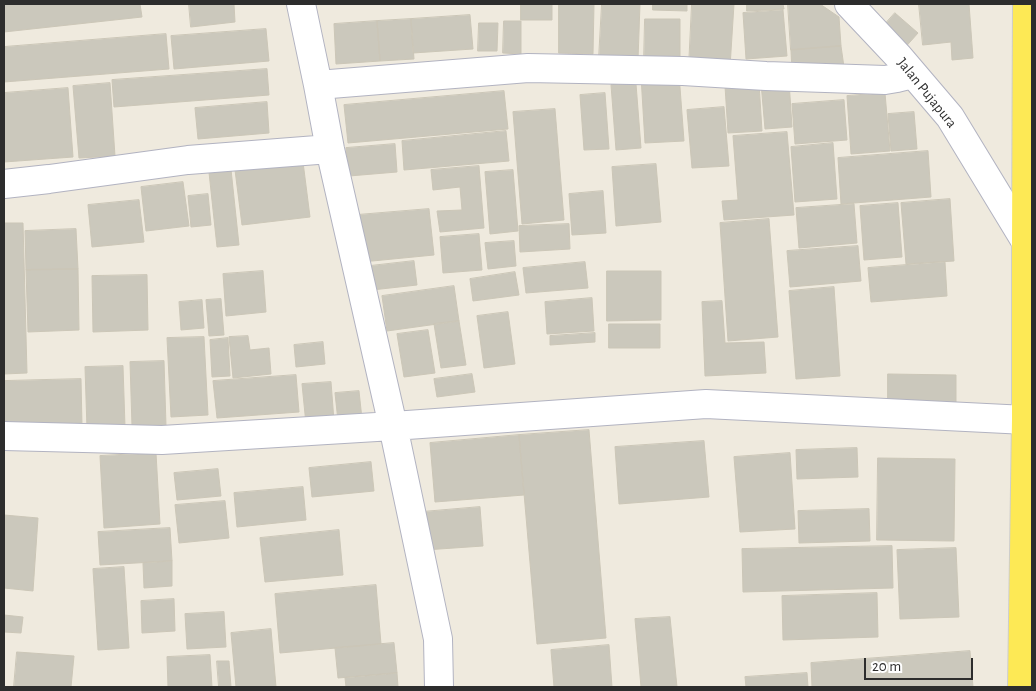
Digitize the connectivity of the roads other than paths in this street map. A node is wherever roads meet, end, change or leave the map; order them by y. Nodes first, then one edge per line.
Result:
1 (301, 4) edge
2 (850, 4) edge
3 (1027, 4) edge
4 (913, 74) junction
5 (318, 85) junction
6 (330, 149) junction
7 (4, 184) edge
8 (1026, 242) junction
9 (1026, 420) junction
10 (393, 426) junction
11 (4, 436) edge
12 (439, 687) edge
13 (1022, 687) edge

1 - 5 street
2 - 4 street, Jalan Pujapura
3 - 8 main road
4 - 5 street
4 - 8 street, Jalan Pujapura
5 - 6 street
6 - 7 street
6 - 10 street
8 - 9 main road
9 - 10 street
9 - 13 main road
10 - 11 street
10 - 12 street

